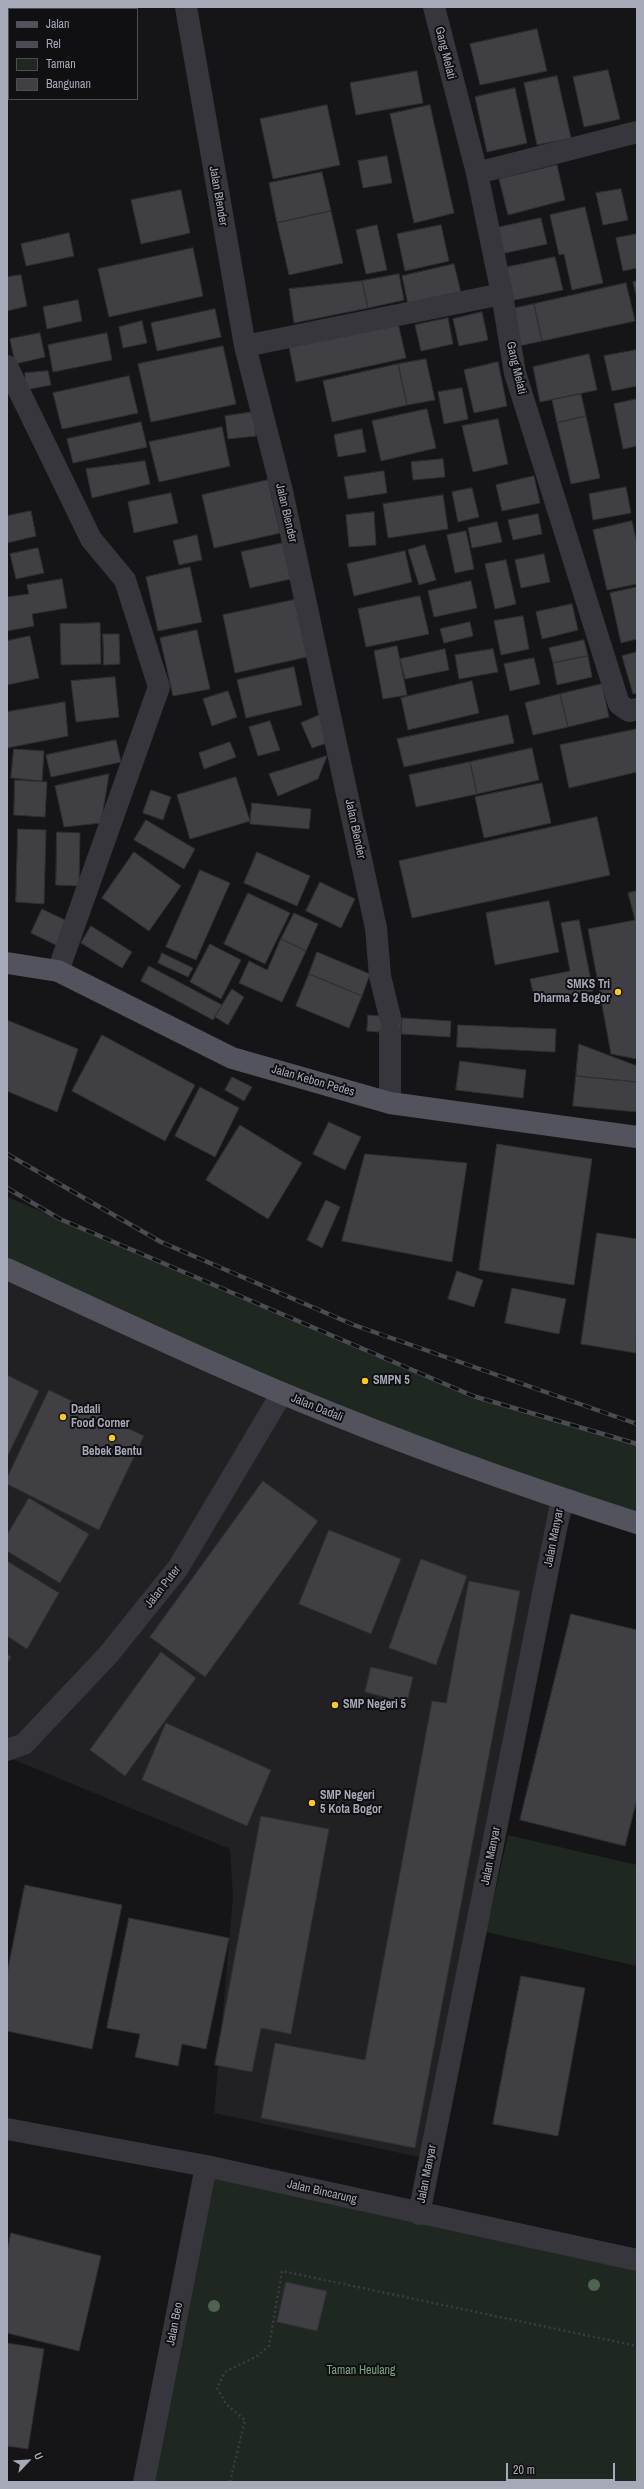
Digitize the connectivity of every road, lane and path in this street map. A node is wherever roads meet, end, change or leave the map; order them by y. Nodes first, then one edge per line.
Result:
1 (186, 7) edge
2 (434, 7) edge
3 (637, 132) edge
4 (477, 173) junction
5 (502, 294) junction
6 (245, 346) junction
7 (7, 366) edge
8 (637, 709) edge
9 (7, 963) edge
10 (58, 971) junction
11 (390, 1103) junction
12 (637, 1137) edge
13 (7, 1269) edge
14 (282, 1394) junction
15 (562, 1499) junction
16 (637, 1523) edge
17 (7, 1750) edge
18 (7, 2129) edge
19 (206, 2166) junction
20 (419, 2214) junction
21 (637, 2260) edge
22 (637, 2346) edge
23 (144, 2482) edge
24 (230, 2482) edge

1 - 6 street, Jalan Blender
2 - 4 street, Gang Melati
3 - 4 street
4 - 5 street, Gang Melati
5 - 6 street
5 - 8 street, Gang Melati
6 - 11 street, Jalan Blender
7 - 10 street
9 - 10 main road, Jalan Kebon Pedes
10 - 11 main road, Jalan Kebon Pedes
11 - 12 main road, Jalan Kebon Pedes
13 - 14 main road, Jalan Dadali
14 - 15 main road, Jalan Dadali
14 - 17 street, Jalan Puter
15 - 16 main road, Jalan Dadali
15 - 20 street, Jalan Manyar
18 - 19 street, Jalan Bincarung
19 - 20 street, Jalan Bincarung
19 - 23 street, Jalan Beo
20 - 21 street, Jalan Bincarung
22 - 24 path

